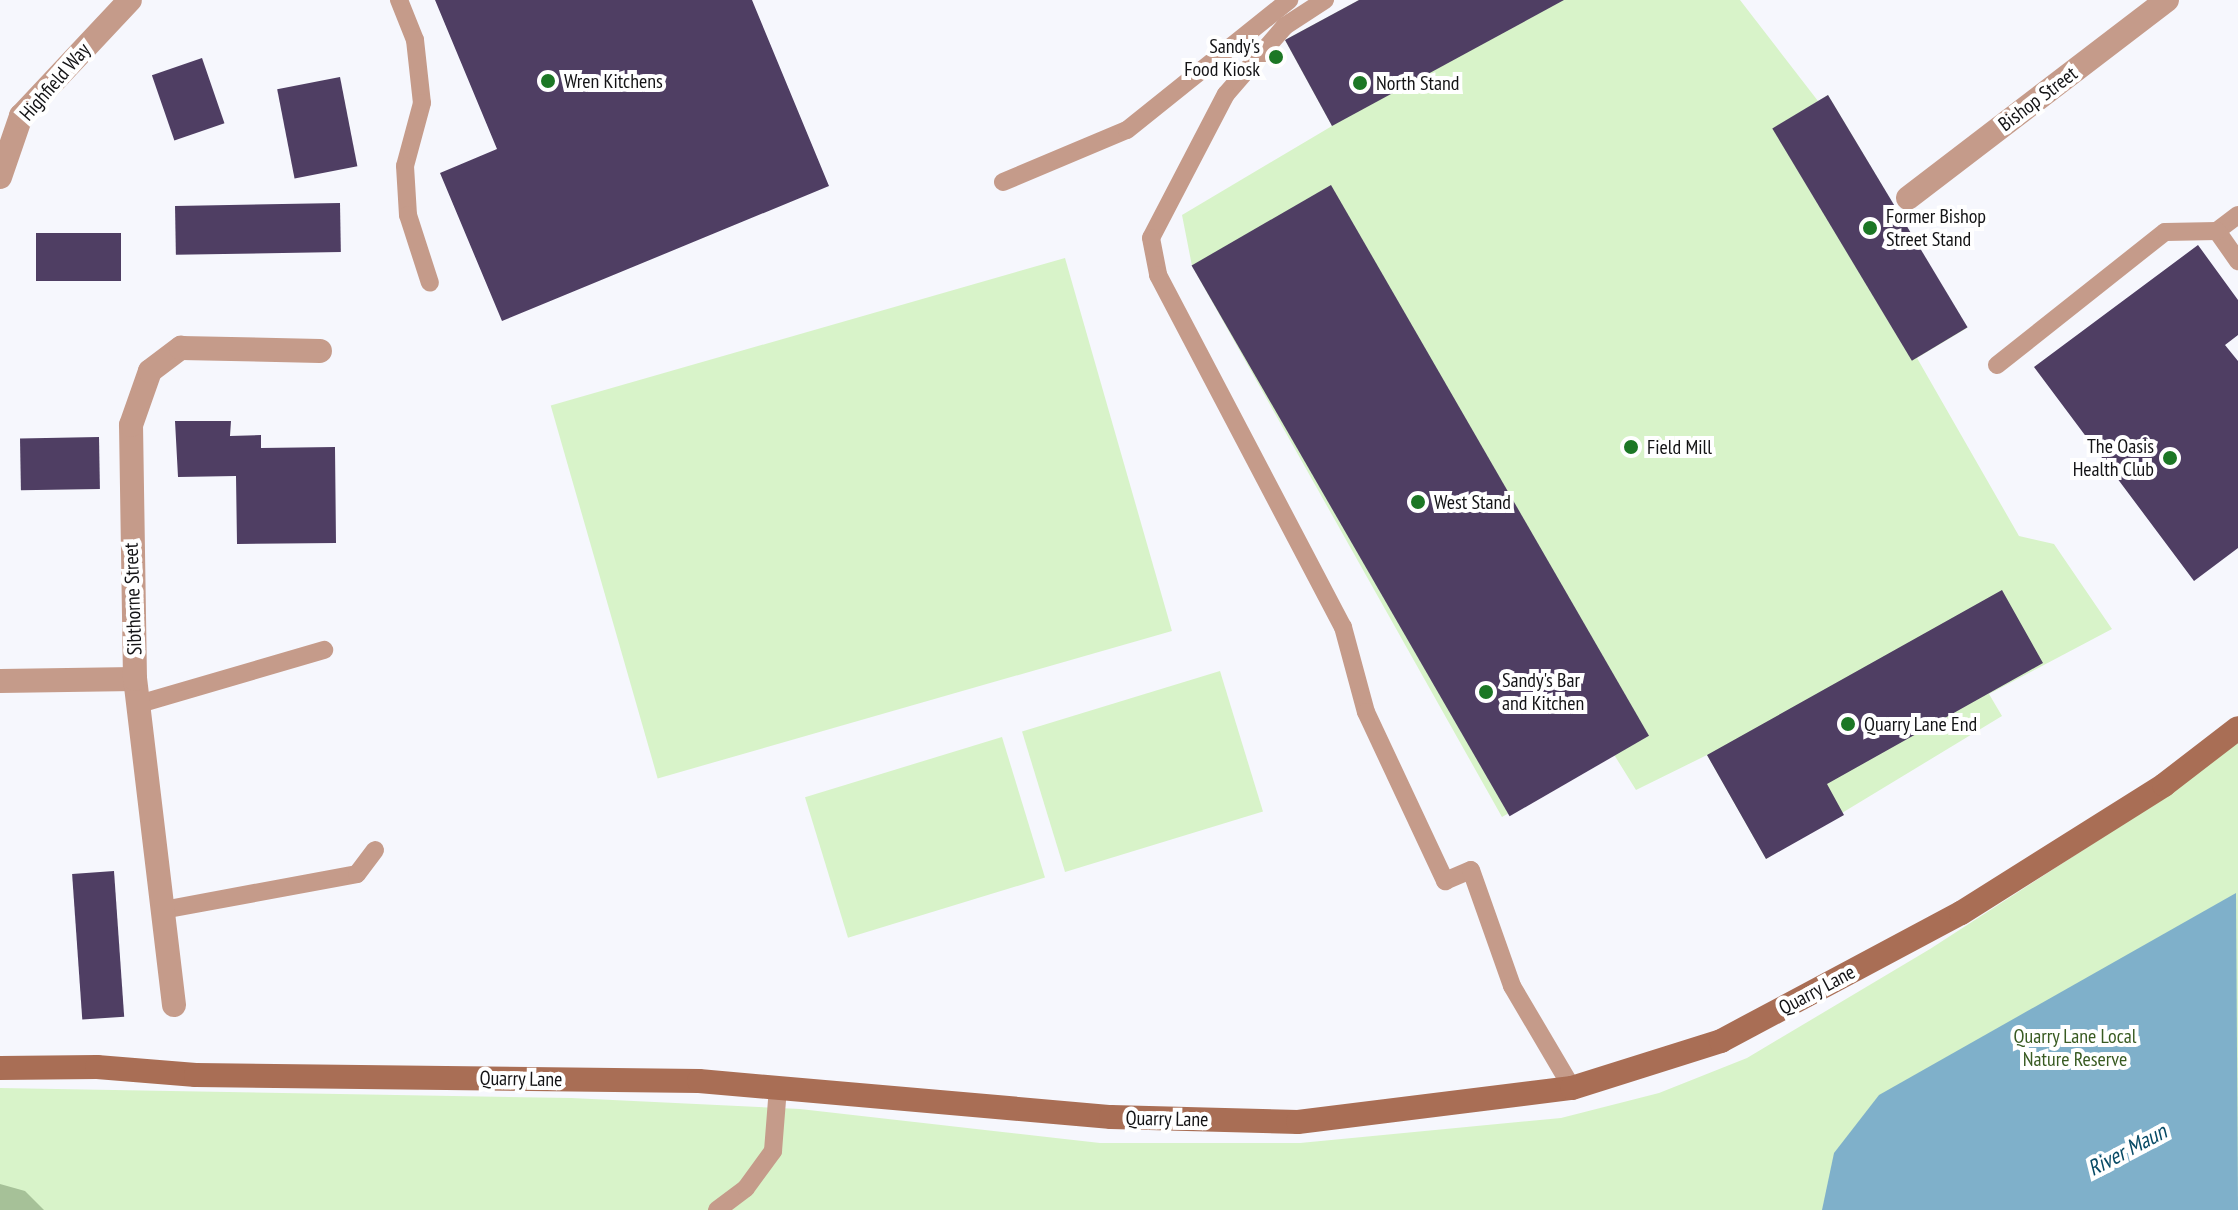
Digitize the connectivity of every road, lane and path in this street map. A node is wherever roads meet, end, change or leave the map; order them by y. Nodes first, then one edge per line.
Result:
1 (130, 0) edge
2 (399, 0) edge
3 (1289, 0) edge
4 (1325, 0) edge
5 (2167, 0) edge
6 (1244, 39) junction
7 (1250, 66) junction
8 (0, 177) edge
9 (1003, 182) dead end
10 (1908, 198) dead end
11 (2238, 215) edge
12 (2217, 231) junction
13 (2238, 261) edge
14 (430, 283) dead end
15 (320, 351) dead end
16 (1997, 365) dead end
17 (324, 650) dead end
18 (135, 679) junction
19 (0, 681) edge
20 (139, 704) junction
21 (2238, 728) edge
22 (375, 850) dead end
23 (163, 910) junction
24 (174, 1005) dead end
25 (0, 1068) edge
26 (778, 1088) junction
27 (1572, 1088) junction
28 (717, 1210) edge

1 - 8 street, Highfield Way
2 - 14 lane
3 - 6 lane
4 - 7 lane
5 - 10 street, Bishop Street
6 - 7 lane
6 - 9 lane
7 - 27 lane
11 - 12 lane
12 - 13 lane
12 - 16 lane
15 - 18 street, Sibthorne Street
17 - 20 lane
18 - 19 street
18 - 20 street, Sibthorne Street
20 - 23 street, Sibthorne Street
21 - 27 street, Quarry Lane
22 - 23 lane
23 - 24 street, Sibthorne Street
25 - 26 street, Quarry Lane
26 - 27 street, Quarry Lane
26 - 28 lane

